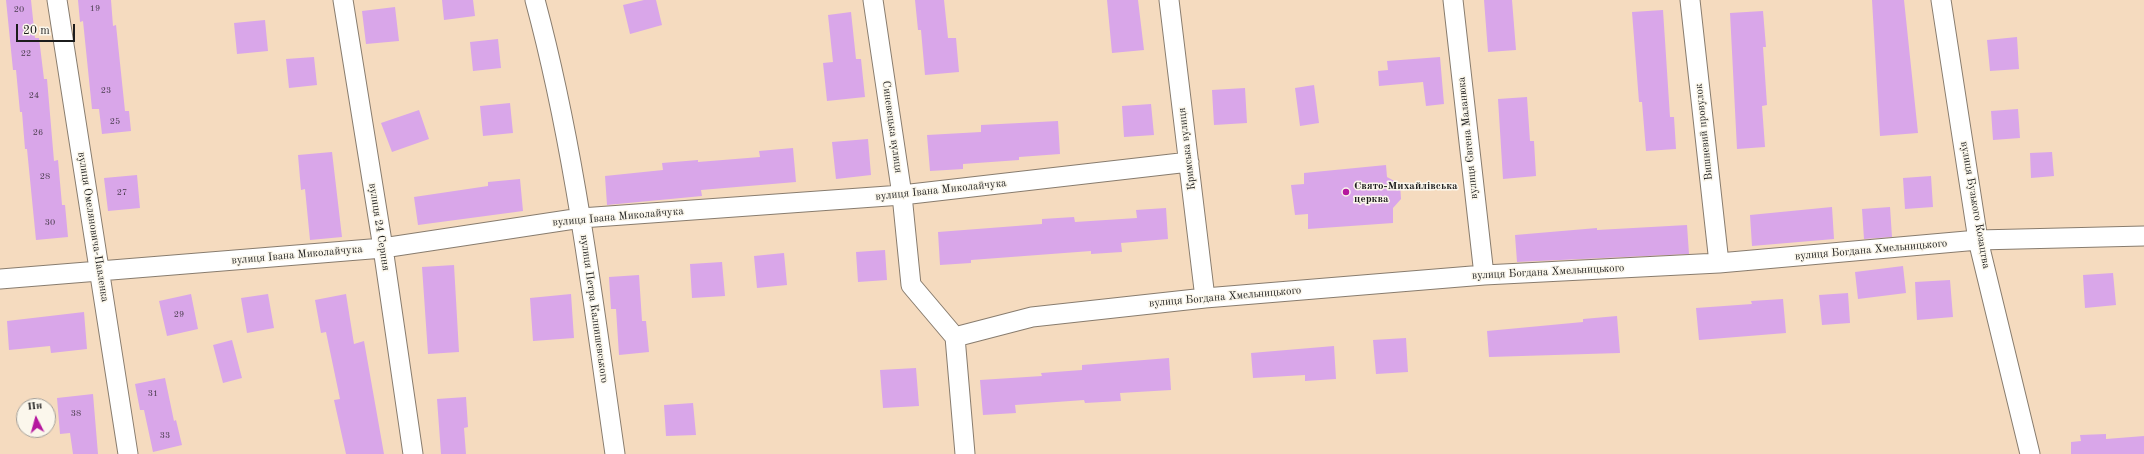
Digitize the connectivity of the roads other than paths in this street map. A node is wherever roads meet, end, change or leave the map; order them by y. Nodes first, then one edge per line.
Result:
1 (56, 0) edge
2 (343, 0) edge
3 (535, 0) edge
4 (874, 0) edge
5 (1169, 0) edge
6 (1452, 0) edge
7 (1690, 0) edge
8 (1942, 0) edge
9 (1189, 162) junction
10 (902, 195) junction
11 (581, 218) junction
12 (2144, 236) edge
13 (1978, 240) junction
14 (383, 248) junction
15 (1719, 263) junction
16 (100, 270) junction
17 (1484, 275) junction
18 (0, 278) edge
19 (1205, 298) junction
20 (955, 337) junction
21 (128, 454) edge
22 (413, 454) edge
23 (615, 454) edge
24 (965, 454) edge
25 (2030, 454) edge

1 - 16 street, вулиця Омеляновича-Павленка
2 - 14 street, вулиця 24 Серпня
3 - 11 street, вулиця Петра Калнишевського
4 - 10 street, Синевецька вулиця
5 - 9 street, Кримська вулиця
6 - 17 street, вулиця Євгена Маланюка
7 - 15 street, Вишневий провулок
8 - 13 street, вулиця Бузького Козацтва
9 - 10 street, вулиця Івана Миколайчука
9 - 19 street, Кримська вулиця
10 - 11 street, вулиця Івана Миколайчука
10 - 20 street, Синевецька вулиця
11 - 14 street, вулиця Івана Миколайчука
11 - 23 street, вулиця Петра Калнишевського
12 - 13 street, вулиця Богдана Хмельницького
13 - 15 street, вулиця Богдана Хмельницького
13 - 25 street, вулиця Бузького Козацтва
14 - 16 street, вулиця Івана Миколайчука
14 - 22 street, вулиця 24 Серпня
15 - 17 street, вулиця Богдана Хмельницького
16 - 18 street, вулиця Івана Миколайчука
16 - 21 street, вулиця Омеляновича-Павленка
17 - 19 street, вулиця Богдана Хмельницького
19 - 20 street, вулиця Богдана Хмельницького
20 - 24 street

